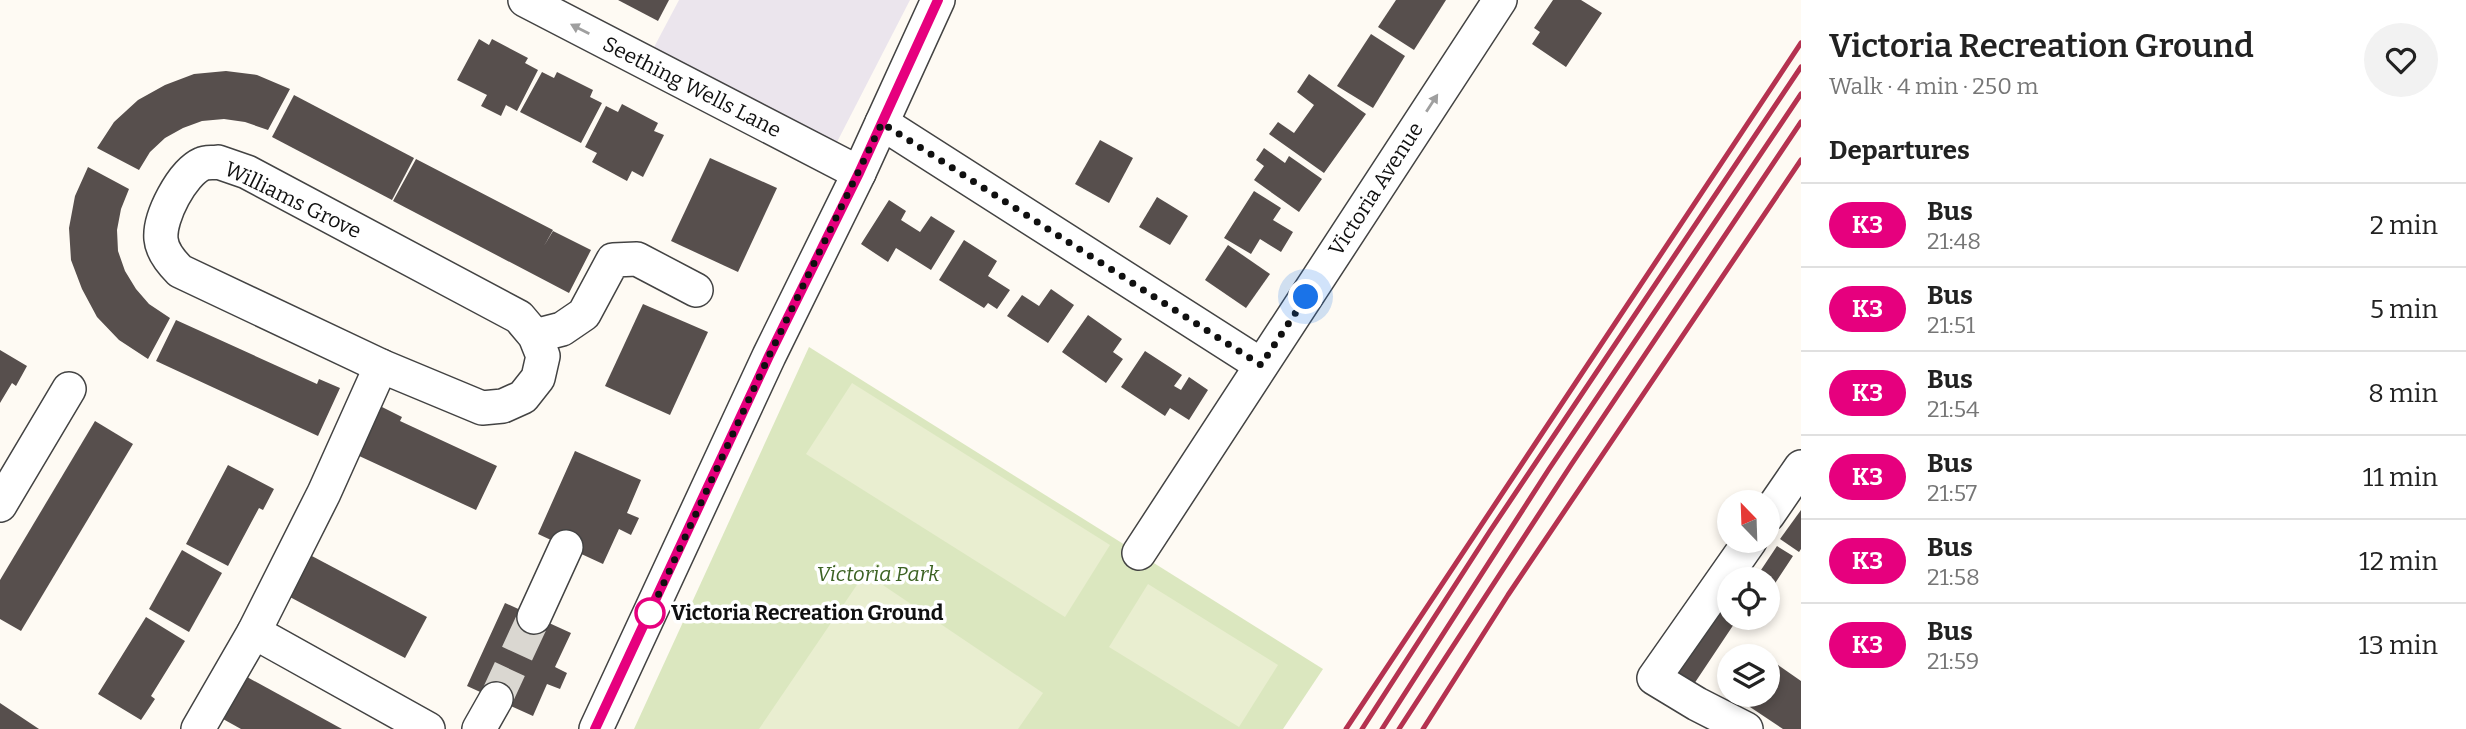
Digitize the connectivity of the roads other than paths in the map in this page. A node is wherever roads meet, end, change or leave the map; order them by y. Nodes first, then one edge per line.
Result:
1 (525, 0) edge
2 (938, 0) edge
3 (1500, 0) edge
4 (882, 123) junction
5 (859, 173) junction
6 (696, 290) dead end
7 (536, 336) junction
8 (1261, 365) junction
9 (381, 366) junction
10 (69, 389) dead end
11 (1801, 467) edge
12 (1780, 498) edge
13 (0, 505) edge
14 (566, 547) dead end
15 (1742, 553) edge
16 (1139, 554) dead end
17 (534, 617) tunnel mouth
18 (254, 632) junction
19 (496, 699) tunnel mouth
20 (198, 729) edge
21 (428, 729) edge
22 (479, 729) edge
23 (596, 729) edge
24 (1746, 729) edge

5 -> 1 street, Seething Wells Lane
2 - 4 street
8 -> 3 street, Victoria Avenue
4 - 5 street
4 - 8 street
5 - 23 street
6 - 7 street
7 - 9 street, Williams Grove
7 - 9 street, Williams Grove
8 - 16 street, Victoria Avenue
9 - 18 street
10 - 13 street
11 - 12 street
14 - 17 street
15 - 24 street
18 - 20 street
18 - 21 street
19 - 22 street

